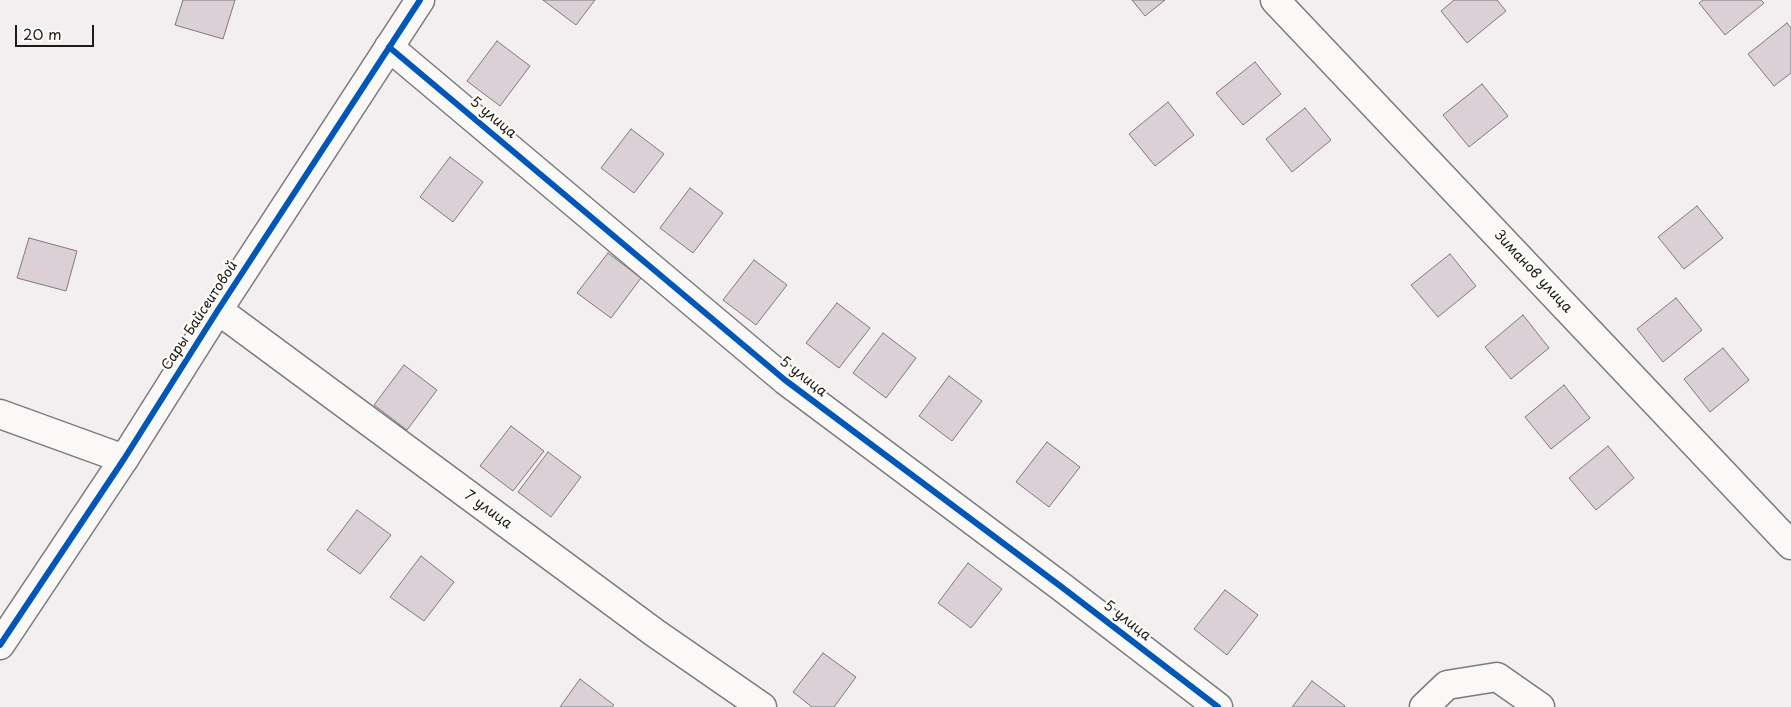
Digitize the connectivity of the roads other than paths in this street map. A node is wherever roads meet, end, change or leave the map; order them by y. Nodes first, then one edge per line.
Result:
1 (420, 0) edge
2 (1275, 0) edge
3 (389, 47) junction
4 (218, 310) junction
5 (0, 414) edge
6 (124, 459) junction
7 (1791, 545) edge
8 (0, 645) edge
9 (762, 707) edge
10 (1218, 707) edge
11 (1424, 707) edge
12 (1540, 707) edge

1 - 3 street, Сары Байсеитовой
2 - 7 street, Зиманов улица
3 - 4 street, Сары Байсеитовой
3 - 10 street, 5 улица
4 - 6 street, Сары Байсеитовой
4 - 9 street, 7 улица
5 - 6 street
6 - 8 street, Сары Байсеитовой
11 - 12 street

